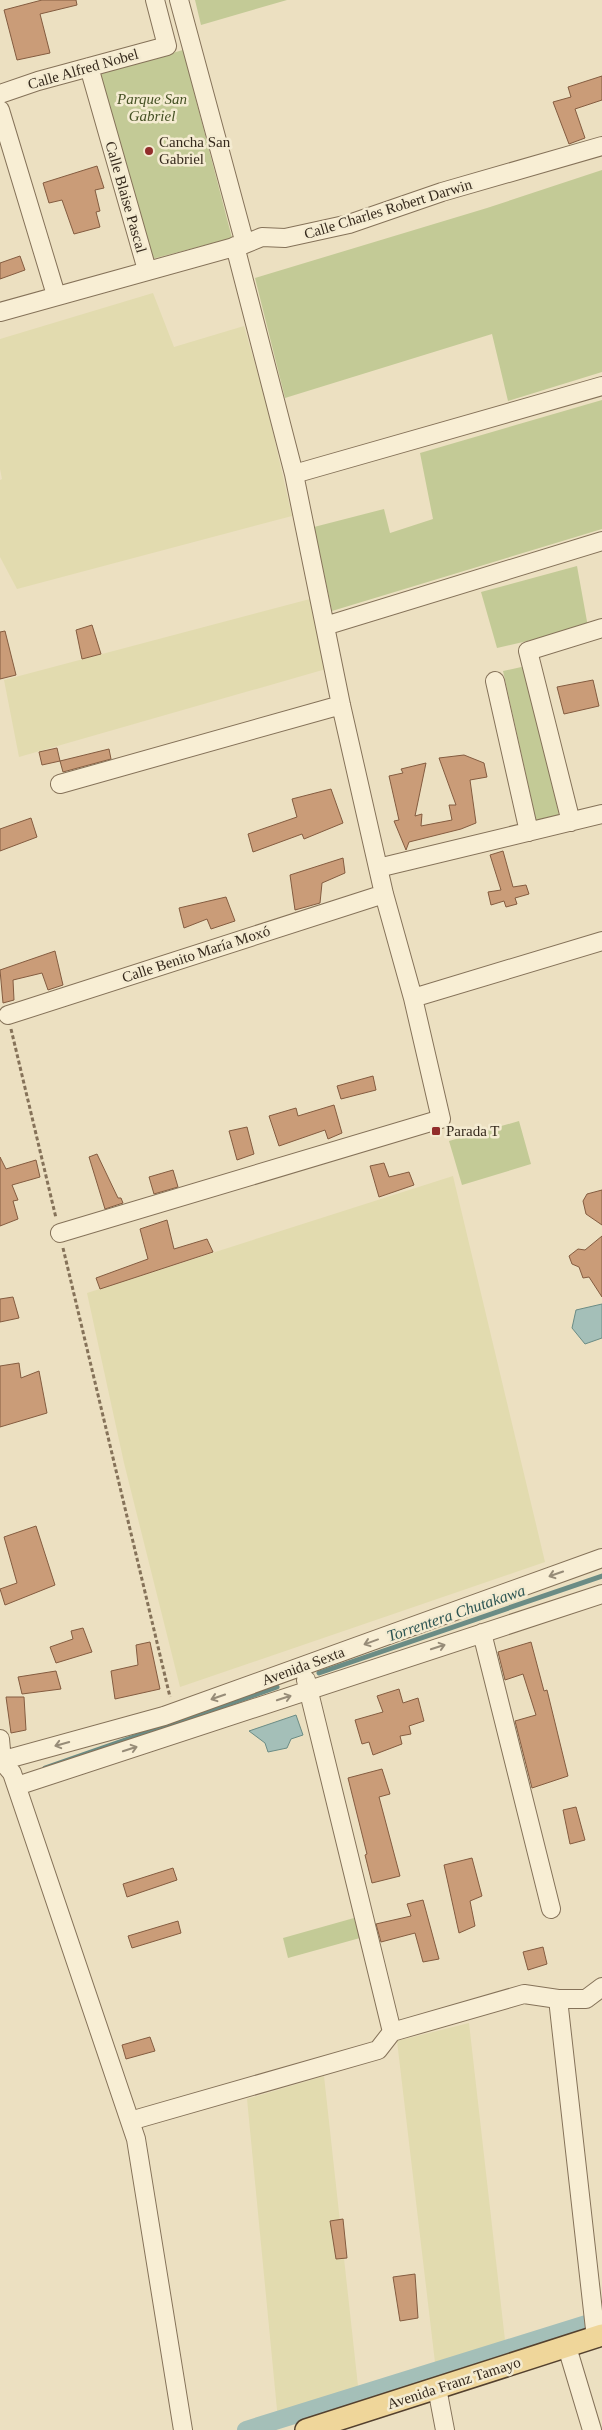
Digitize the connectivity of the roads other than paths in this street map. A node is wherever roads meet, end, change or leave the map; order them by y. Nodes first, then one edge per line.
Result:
1 (155, 0) edge
2 (179, 0) edge
3 (89, 67) junction
4 (0, 94) edge
5 (0, 110) edge
6 (602, 146) edge
7 (240, 245) junction
8 (147, 270) junction
9 (56, 295) junction
10 (0, 312) edge
11 (602, 386) edge
12 (294, 474) junction
13 (602, 541) edge
14 (325, 626) junction
15 (602, 628) edge
16 (495, 681) dead end
17 (341, 705) junction
18 (60, 784) dead end
19 (602, 814) edge
20 (571, 822) junction
21 (529, 832) junction
22 (378, 868) junction
23 (384, 894) junction
24 (602, 941) edge
25 (413, 998) junction
26 (8, 1015) road end
27 (60, 1233) road end
28 (602, 1558) edge
29 (602, 1594) edge
30 (482, 1633) junction
31 (304, 1670) junction
32 (308, 1690) junction
33 (0, 1740) edge
34 (8, 1770) edge
35 (551, 1909) dead end
36 (602, 1987) edge
37 (558, 1999) junction
38 (392, 2032) junction
39 (130, 2121) junction
40 (599, 2336) edge
41 (567, 2347) junction
42 (437, 2388) junction
43 (183, 2430) edge
44 (306, 2430) edge
45 (445, 2430) edge
46 (592, 2430) edge

1 - 3 street, Calle Alfred Nobel
2 - 7 street
3 - 4 street, Calle Alfred Nobel
3 - 8 street, Calle Blaise Pascal
5 - 9 street
6 - 7 street, Calle Charles Robert Darwin
7 - 8 street, Calle Charles Robert Darwin
7 - 12 street
8 - 9 street, Calle Charles Robert Darwin
9 - 10 street, Calle Charles Robert Darwin
11 - 12 street
12 - 14 street
13 - 14 street
14 - 17 street
15 - 20 street
16 - 21 street
17 - 18 street
17 - 22 street
19 - 20 street
20 - 21 street
21 - 22 street
22 - 23 street
23 - 25 street
23 - 26 street, Calle Benito María Moxó
24 - 25 street
25 - 27 street
28 -> 31 street, Avenida Sexta
29 - 30 street, Avenida Sexta
32 -> 30 street, Avenida Sexta
30 - 35 street
31 - 32 street
31 -> 34 street, Avenida Sexta
34 -> 32 street, Avenida Sexta
32 - 38 street
33 - 34 street
34 - 39 street
36 - 37 street
37 - 38 street
37 - 40 street
38 - 39 street
39 - 43 street
40 - 41 main road, Avenida Franz Tamayo
41 - 42 main road, Avenida Franz Tamayo
41 - 46 street
42 - 44 main road, Avenida Franz Tamayo
42 - 45 street

